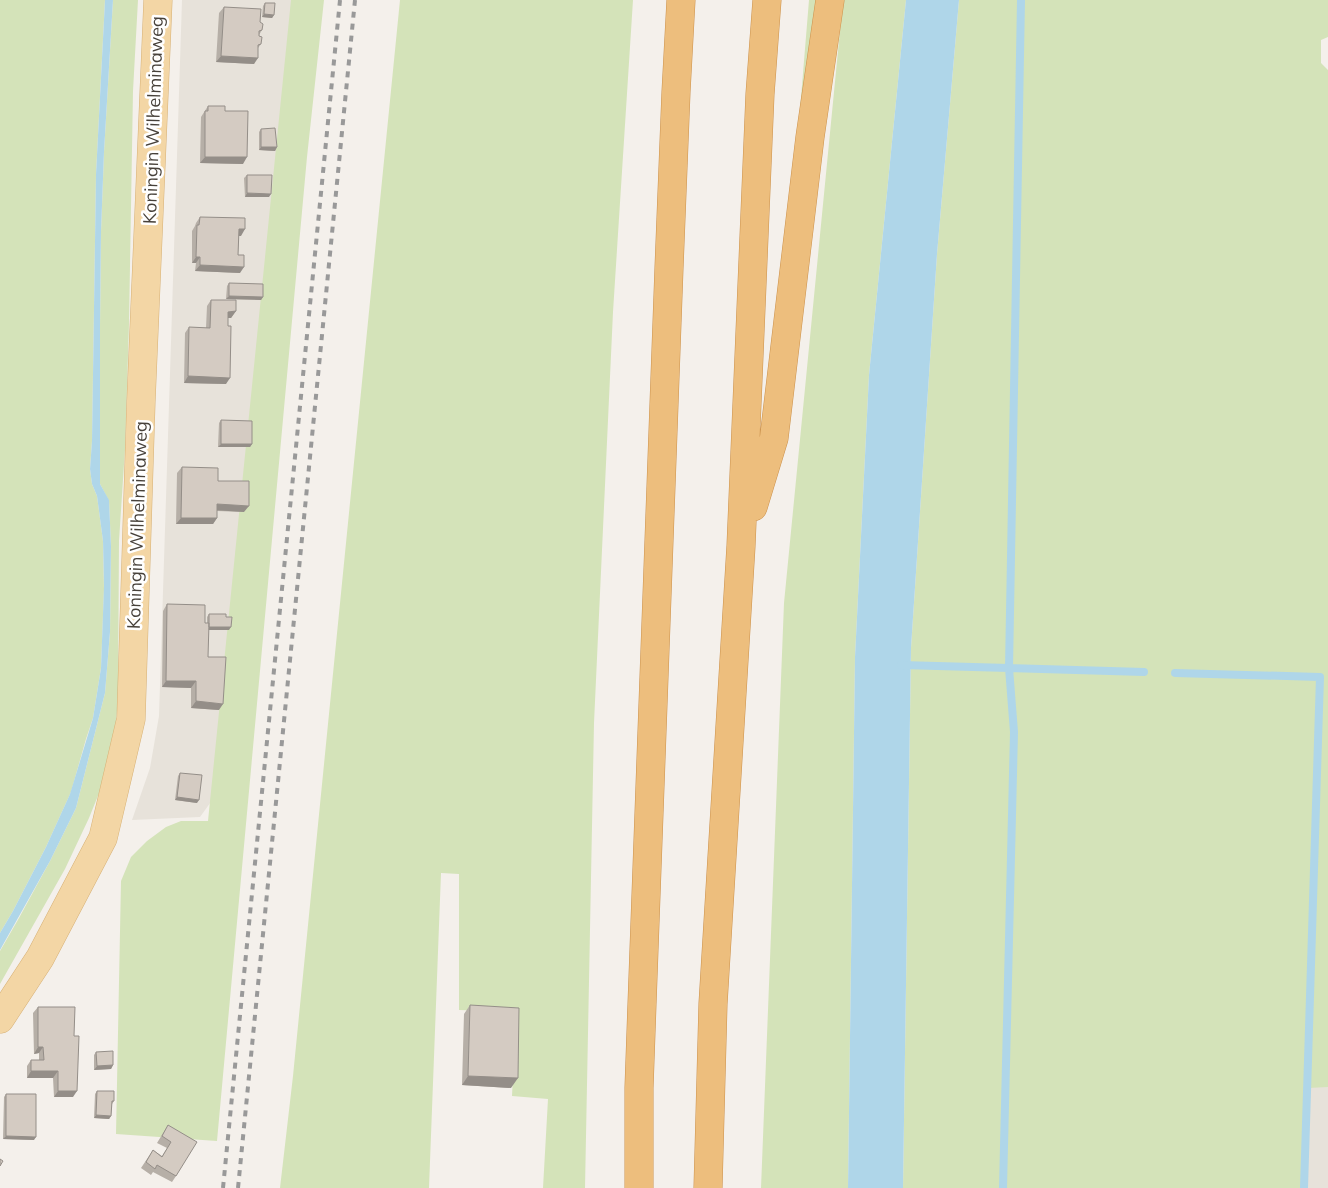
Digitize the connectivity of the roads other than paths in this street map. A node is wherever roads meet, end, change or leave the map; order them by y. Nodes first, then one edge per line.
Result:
1 (158, 0) edge
2 (681, 0) edge
3 (767, 0) edge
4 (830, 0) edge
5 (741, 546) junction
6 (0, 1019) edge
7 (639, 1188) edge
8 (708, 1188) edge

1 - 6 main road, Koningin Wilhelminaweg
2 - 7 highway
3 - 5 highway
4 - 5 highway
5 - 8 highway

